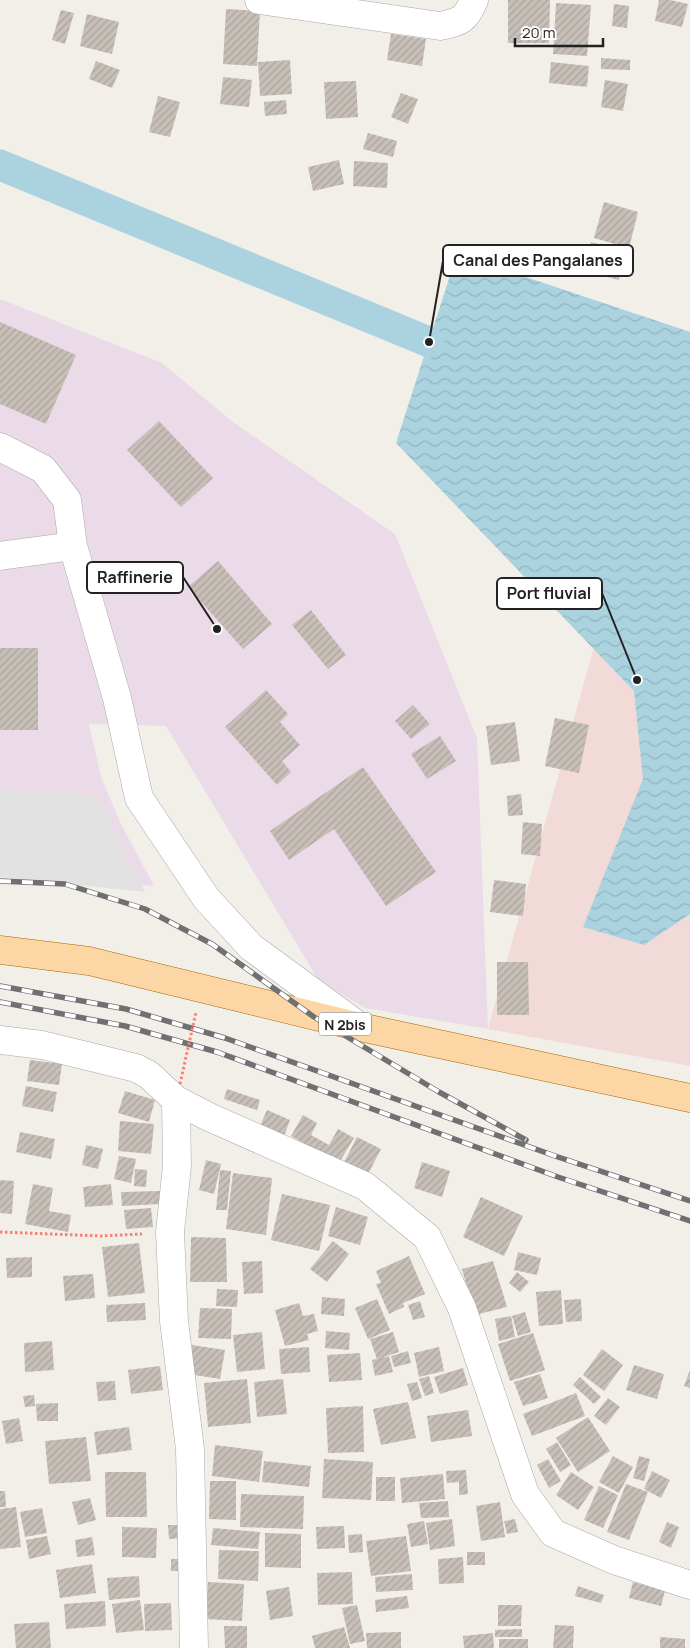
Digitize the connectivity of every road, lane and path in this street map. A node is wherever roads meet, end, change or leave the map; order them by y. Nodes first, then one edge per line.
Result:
1 (259, 0) edge
2 (474, 0) edge
3 (0, 447) edge
4 (73, 546) junction
5 (0, 556) edge
6 (0, 950) edge
7 (196, 1012) dead end
8 (360, 1027) junction
9 (0, 1040) edge
10 (178, 1092) junction
11 (690, 1098) edge
12 (0, 1232) edge
13 (170, 1232) junction
14 (690, 1585) edge
15 (194, 1648) edge

1 - 2 street
3 - 4 street
4 - 5 street
4 - 8 street
6 - 8 main road, N 2bis
7 - 10 path, bridge
8 - 11 main road, N 2bis
9 - 10 street
10 - 13 street
10 - 14 street
12 - 13 path
13 - 15 street

